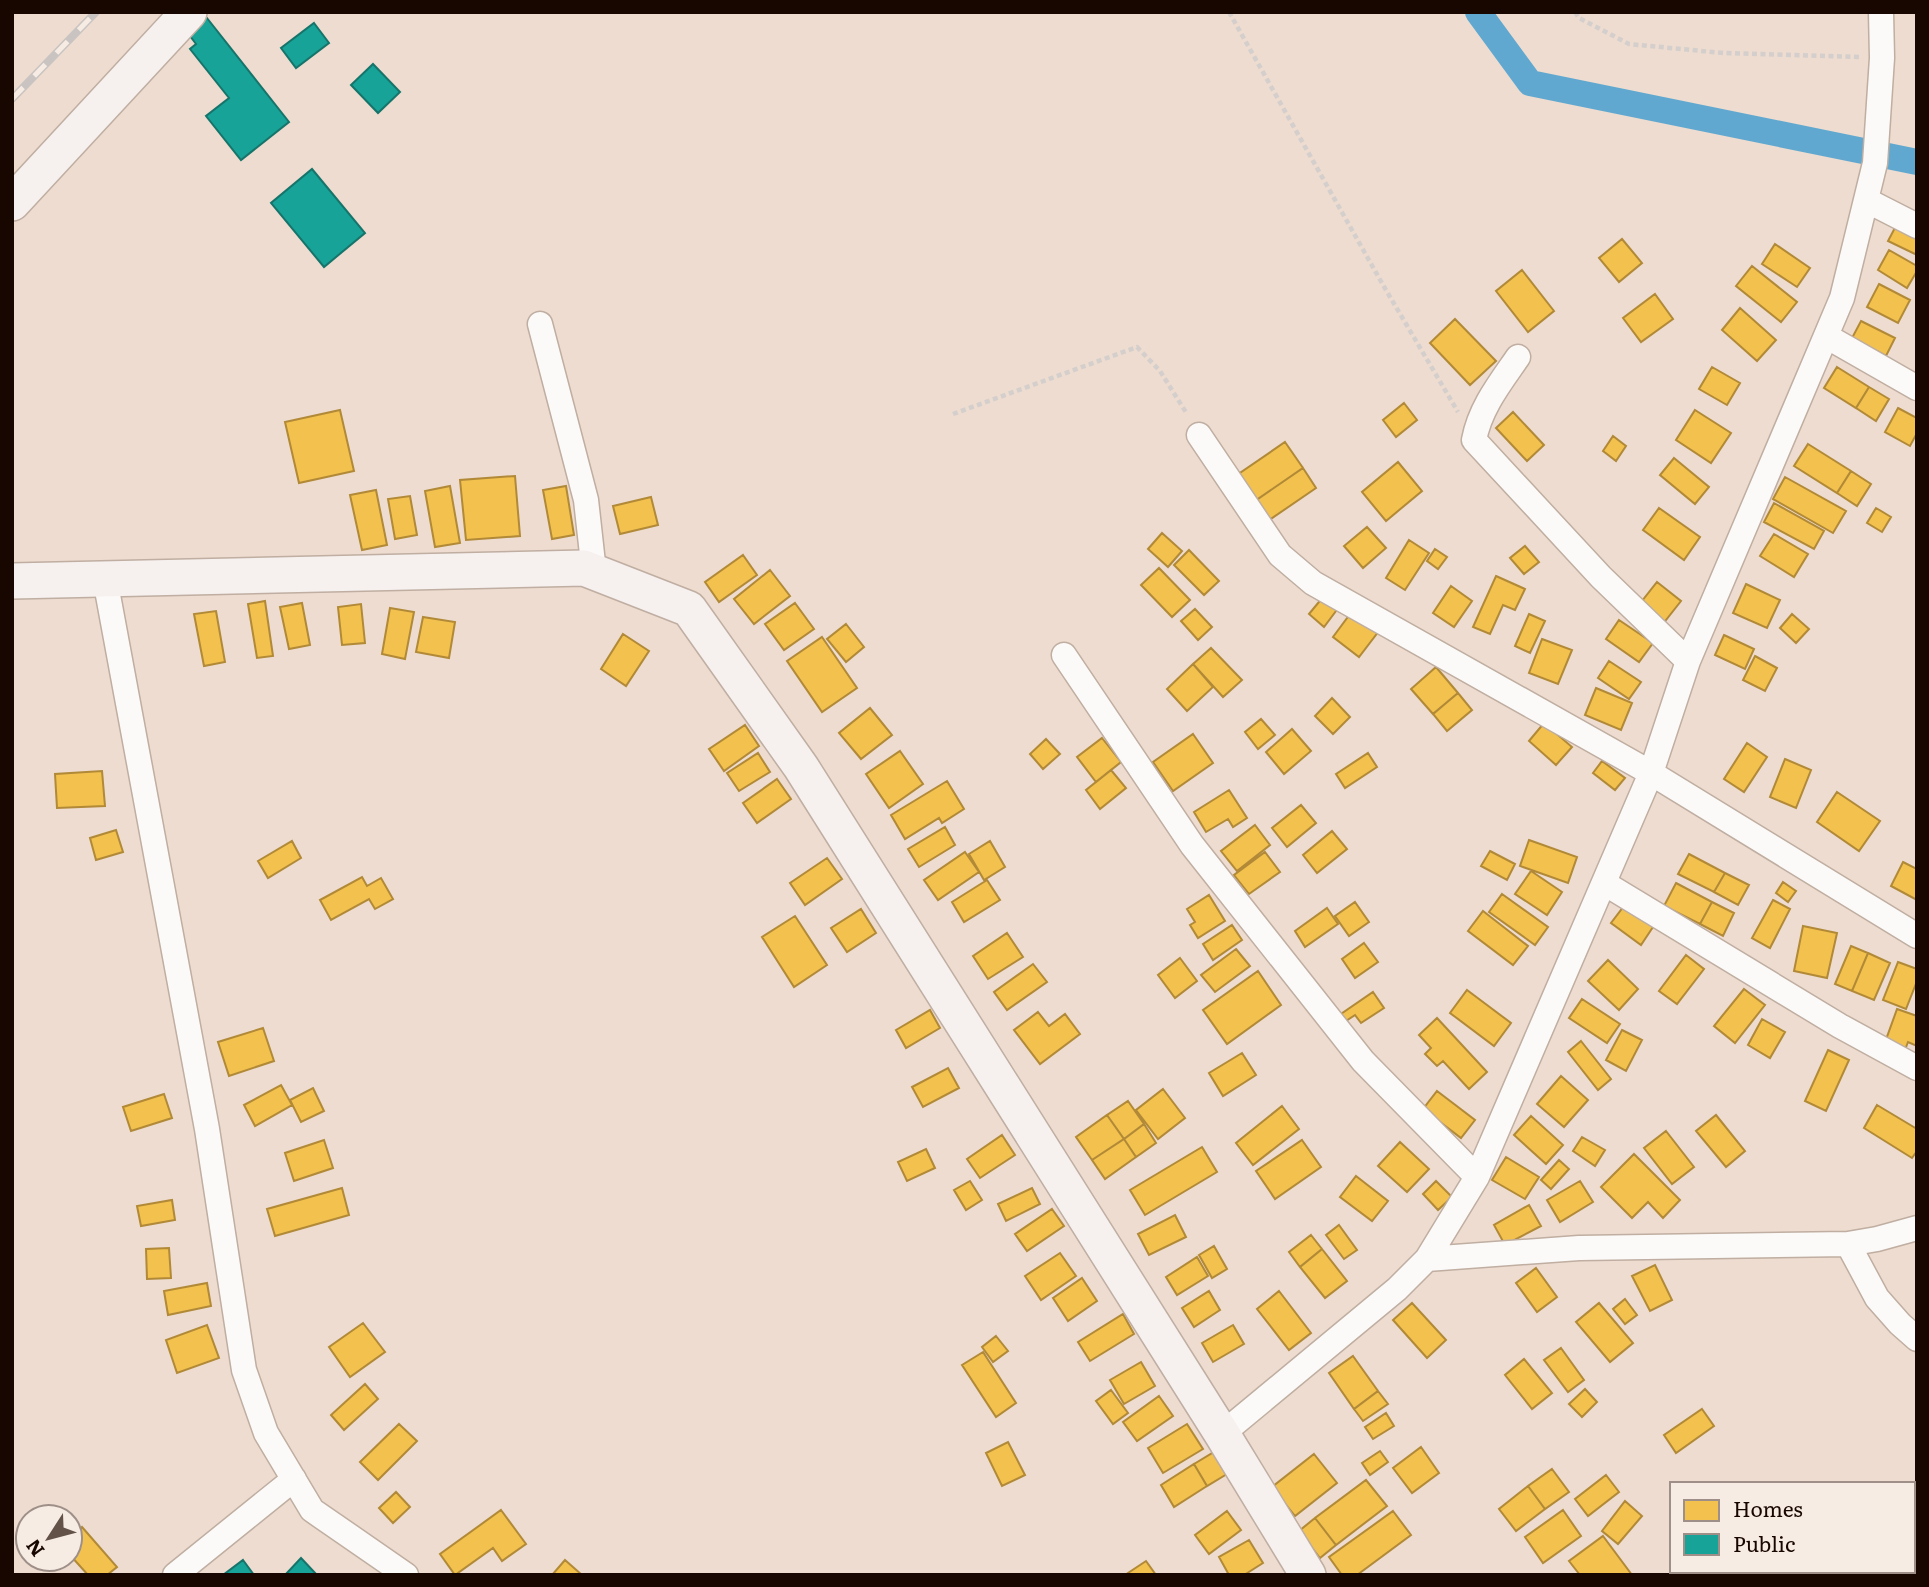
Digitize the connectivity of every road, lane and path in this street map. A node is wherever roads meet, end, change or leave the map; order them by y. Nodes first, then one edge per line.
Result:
1 (189, 12) edge
2 (1229, 12) edge
3 (1576, 12) edge
4 (1881, 12) edge
5 (1882, 58) junction
6 (1866, 200) junction
7 (12, 204) edge
8 (1917, 226) edge
9 (540, 324) dead end
10 (1826, 337) junction
11 (1518, 356) dead end
12 (1917, 388) edge
13 (953, 414) dead end
14 (1199, 435) joint
15 (1475, 440) junction
16 (594, 572) junction
17 (105, 579) junction
18 (12, 581) edge
19 (1064, 655) dead end
20 (1688, 661) junction
21 (1651, 773) junction
22 (1604, 883) junction
23 (1917, 936) edge
24 (1917, 1068) edge
25 (1477, 1177) junction
26 (1917, 1228) edge
27 (1848, 1244) junction
28 (1427, 1259) junction
29 (1917, 1339) edge
30 (1222, 1434) junction
31 (294, 1479) junction
32 (174, 1575) edge
33 (406, 1575) edge
34 (1308, 1575) edge

1 - 7 street
2 - 15 path
3 - 5 path
4 - 5 street
5 - 6 street
6 - 8 street
6 - 10 street
9 - 16 street
10 - 12 street
10 - 20 street
11 - 15 street
13 - 14 path
14 - 21 street
15 - 20 street
16 - 17 street
16 - 30 street
17 - 18 street
17 - 31 street
19 - 25 street
20 - 21 street
21 - 22 street
21 - 23 street
22 - 24 street
22 - 25 street
25 - 28 street
26 - 27 street
27 - 28 street
27 - 29 street
28 - 30 street
30 - 34 street
31 - 32 street
31 - 33 street

